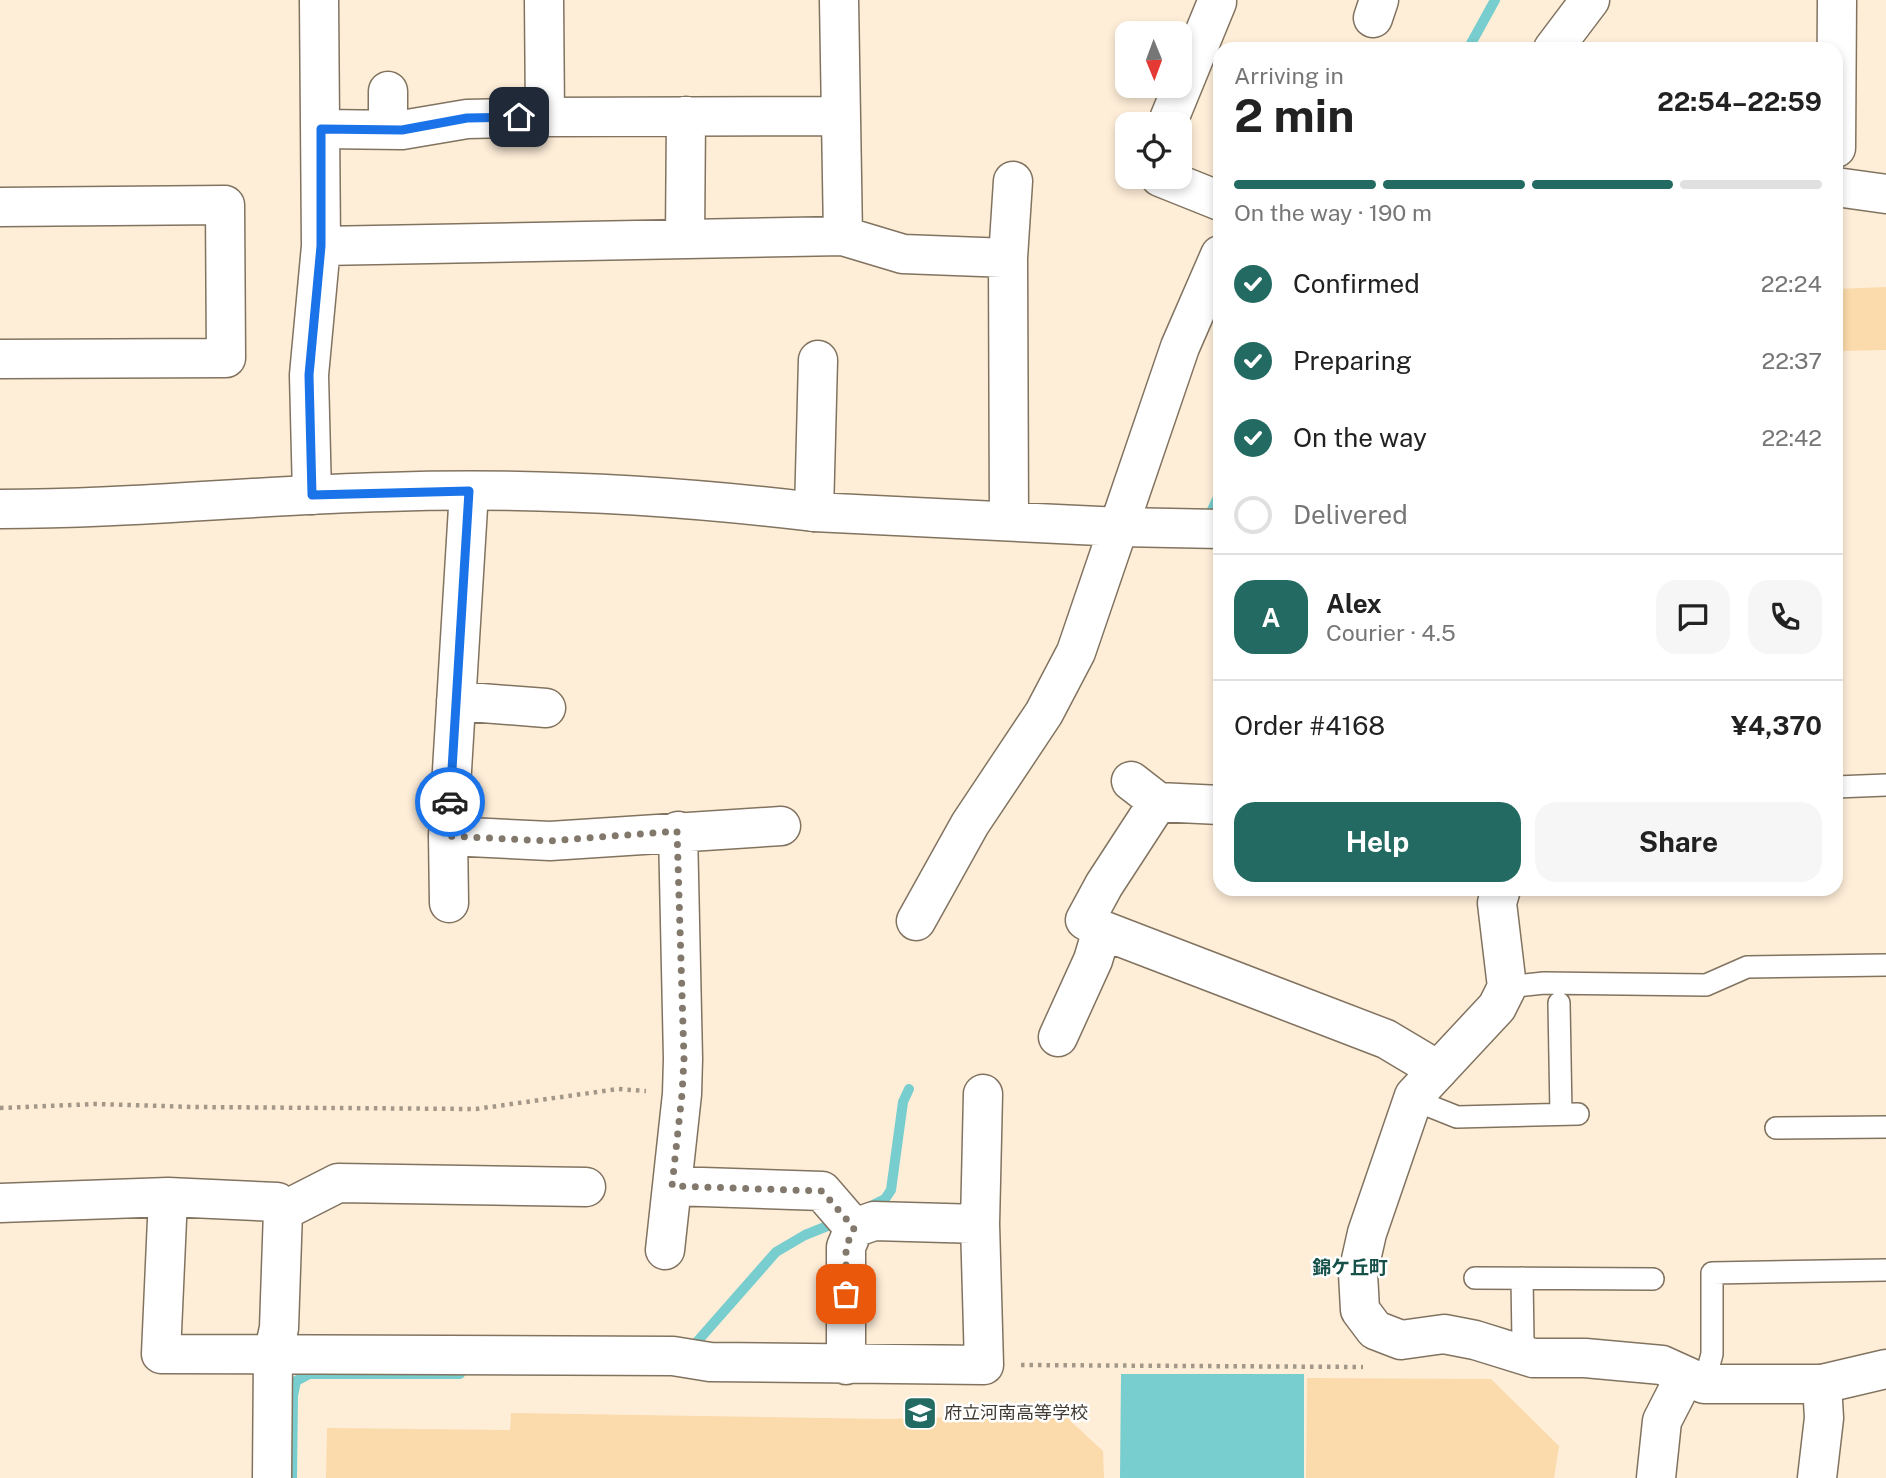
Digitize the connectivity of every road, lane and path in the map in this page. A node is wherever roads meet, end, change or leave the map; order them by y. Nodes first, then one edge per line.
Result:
1 (319, 0) edge
2 (544, 0) edge
3 (839, 0) edge
4 (1590, 0) edge
5 (1837, 0) edge
6 (1217, 2) dead end
7 (1558, 42) edge
8 (1837, 42) edge
9 (388, 90) dead end
10 (1172, 112) edge
11 (841, 116) junction
12 (545, 117) junction
13 (686, 117) junction
14 (321, 129) junction
15 (388, 130) junction
16 (1013, 181) dead end
17 (1843, 188) edge
18 (1190, 189) edge
19 (1886, 194) edge
20 (1213, 198) edge
21 (0, 207) edge
22 (843, 236) junction
23 (685, 239) junction
24 (321, 246) junction
25 (1008, 258) junction
26 (1213, 271) edge
27 (0, 359) edge
28 (818, 360) dead end
29 (469, 491) junction
30 (312, 495) junction
31 (0, 509) edge
32 (814, 512) junction
33 (1009, 522) junction
34 (1120, 527) junction
35 (1213, 528) edge
36 (456, 701) junction
37 (546, 708) dead end
38 (1886, 785) edge
39 (1843, 786) edge
40 (1213, 804) edge
41 (781, 826) dead end
42 (677, 831) junction
43 (448, 836) junction
44 (1499, 896) edge
45 (449, 903) dead end
46 (916, 921) dead end
47 (1102, 930) junction
48 (1886, 965) edge
49 (1507, 987) junction
50 (1559, 1003) dead end
51 (1058, 1037) dead end
52 (1426, 1083) junction
53 (682, 1094) junction
54 (983, 1094) dead end
55 (0, 1108) edge
56 (1886, 1127) edge
57 (1776, 1128) dead end
58 (672, 1186) junction
59 (586, 1187) dead end
60 (168, 1197) junction
61 (0, 1203) edge
62 (283, 1212) junction
63 (848, 1221) junction
64 (980, 1224) junction
65 (666, 1250) dead end
66 (1886, 1270) edge
67 (1475, 1278) dead end
68 (1521, 1278) junction
69 (1653, 1279) dead end
70 (1401, 1340) junction
71 (1520, 1354) junction
72 (273, 1356) junction
73 (846, 1365) junction
74 (984, 1365) junction
75 (1886, 1369) edge
76 (1694, 1380) junction
77 (1822, 1384) junction
78 (272, 1478) edge
79 (1656, 1478) edge
80 (1817, 1478) edge

1 - 14 street
2 - 12 street
3 - 11 street
4 - 7 street
5 - 8 street
6 - 10 street
9 - 15 street
11 - 13 street
11 - 22 street
12 - 13 street
12 - 15 street
13 - 23 street
14 - 15 street
14 - 24 street
16 - 25 street
17 - 19 street
18 - 20 street
21 - 27 street
22 - 23 street
22 - 25 street
23 - 24 street
24 - 30 street
25 - 33 street
26 - 34 street
28 - 32 street
29 - 30 street
29 - 32 street
29 - 36 street
30 - 31 street
32 - 33 street
33 - 34 street
34 - 35 street
34 - 46 street
36 - 37 street
36 - 43 street
38 - 39 lane
40 - 47 street
41 - 42 street
42 - 43 street
42 - 53 street
43 - 45 street
44 - 49 street
47 - 51 street
47 - 52 street
48 - 49 lane
49 - 52 street
50 - 52 lane
52 - 70 street
53 - 55 path
53 - 58 street
54 - 64 street
56 - 57 lane
58 - 63 street
58 - 65 street
59 - 62 street
60 - 61 street
60 - 62 street
60 - 72 street
62 - 72 street
63 - 64 street
63 - 73 street
64 - 74 street
66 - 76 lane
67 - 68 lane
68 - 69 lane
68 - 71 lane
70 - 71 street
70 - 74 path
71 - 76 street
72 - 73 street
72 - 78 street
73 - 74 street
75 - 77 street
76 - 77 street
76 - 79 street
77 - 80 street

